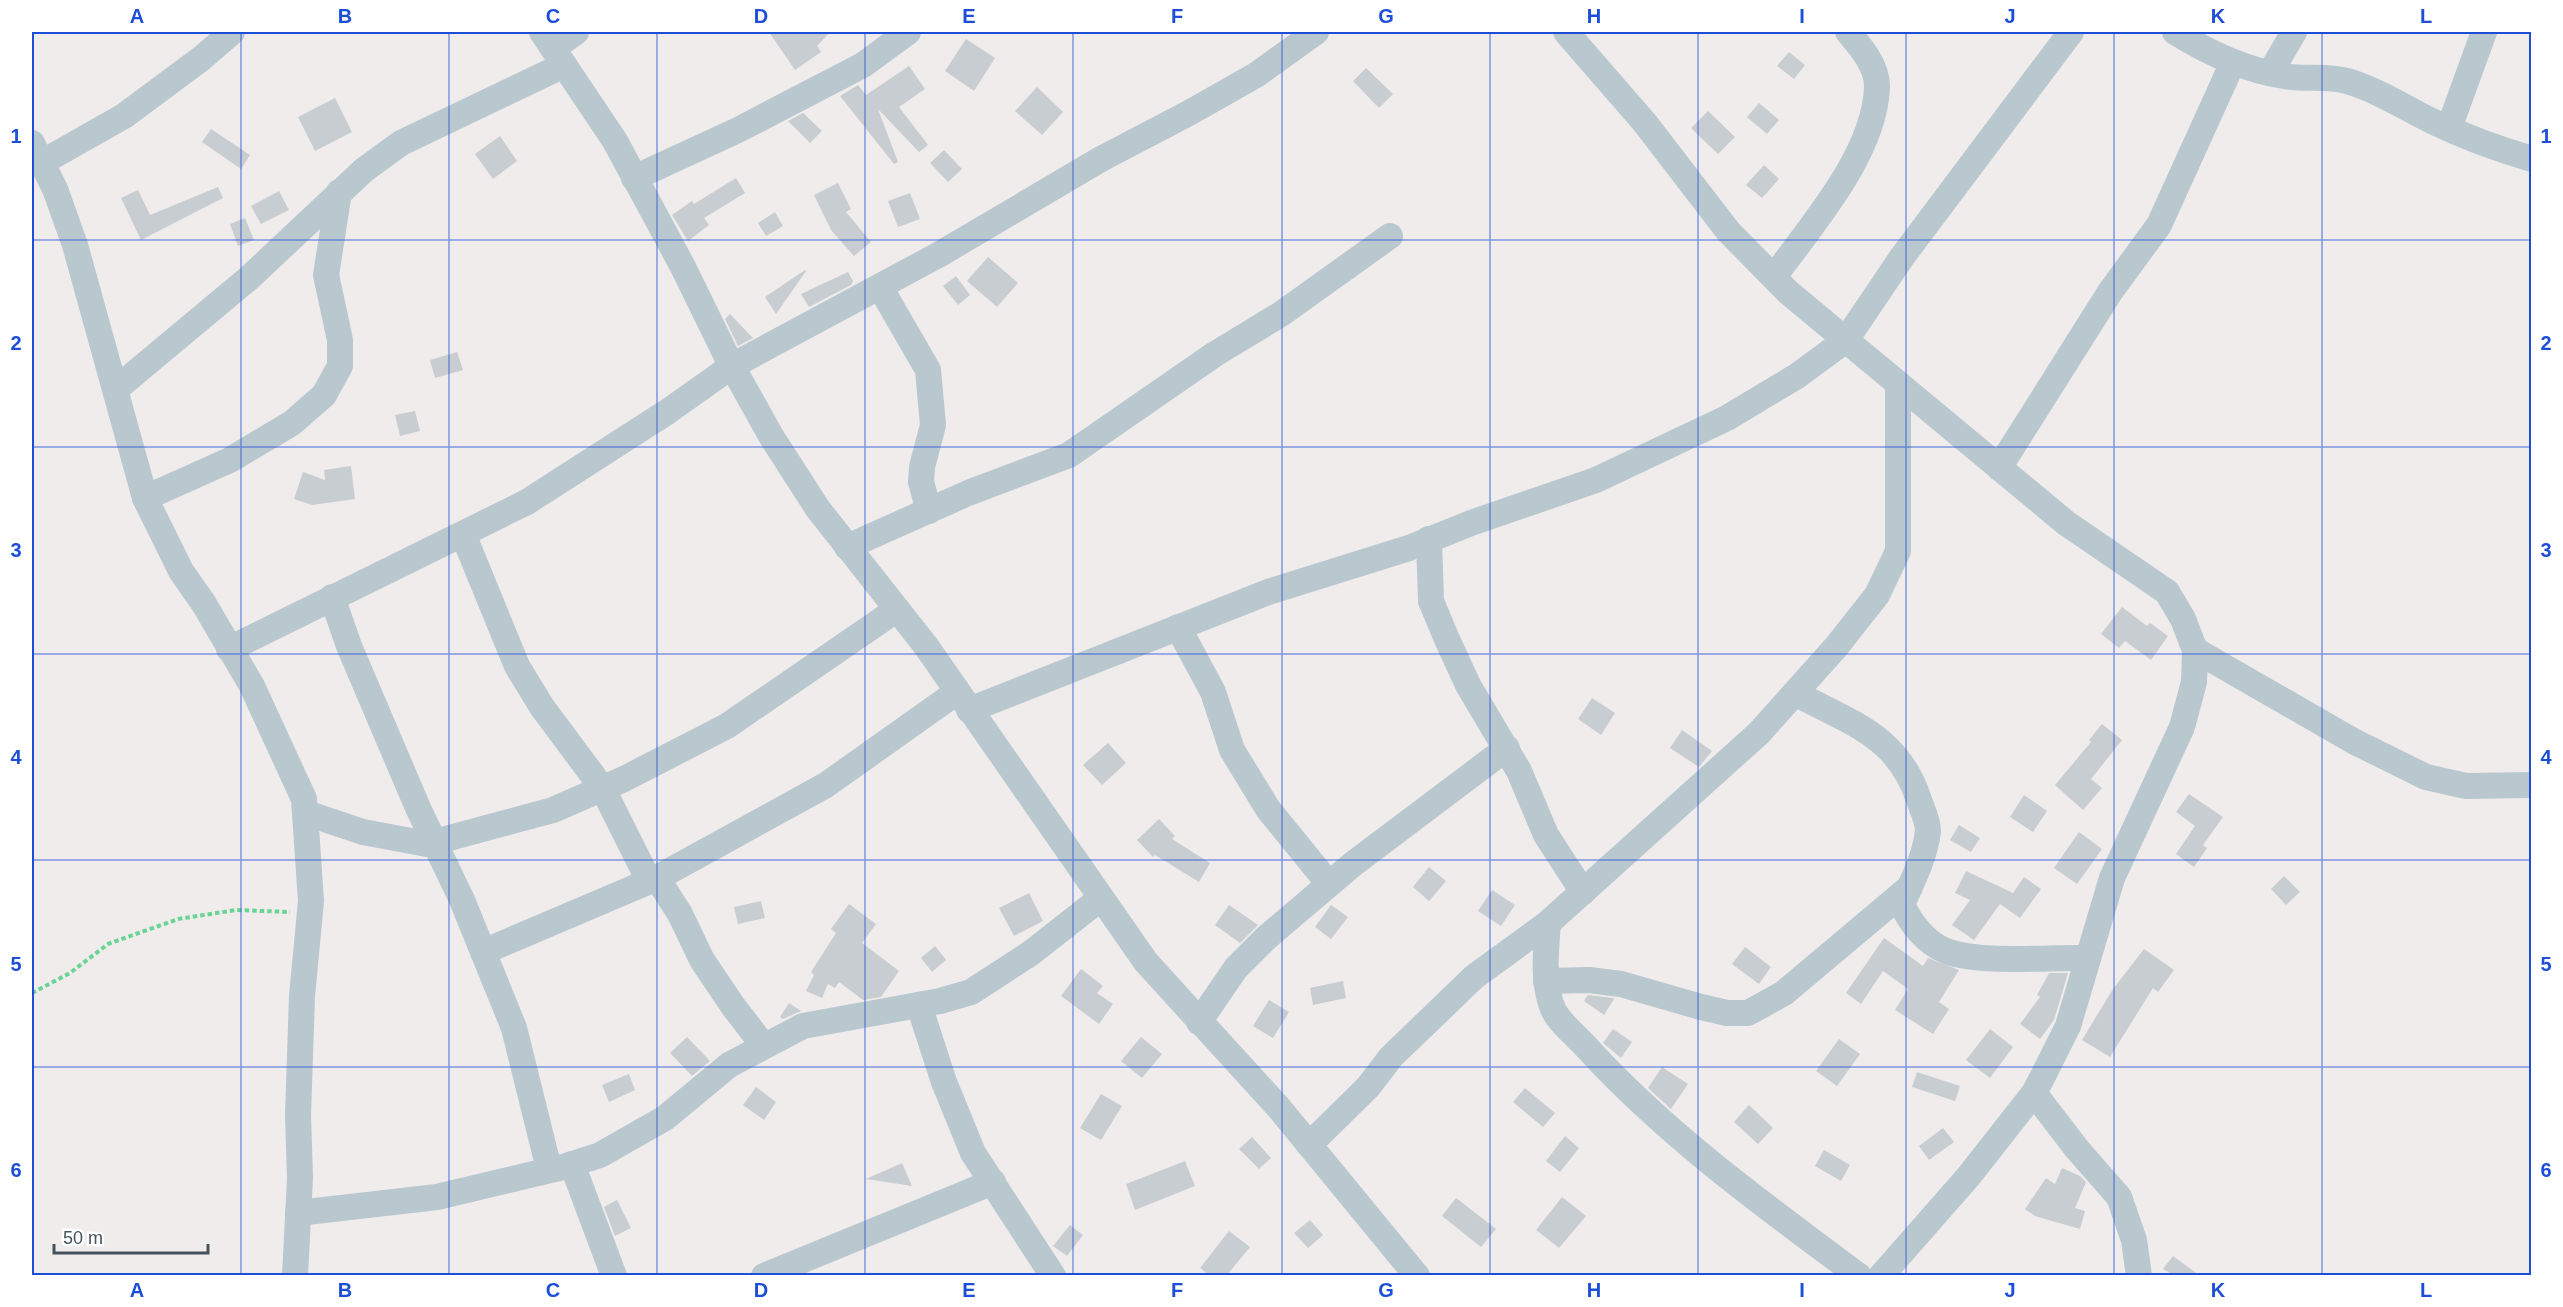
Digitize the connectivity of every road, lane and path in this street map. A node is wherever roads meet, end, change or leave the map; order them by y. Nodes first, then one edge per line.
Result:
1 (232, 32) edge
2 (576, 32) edge
3 (908, 32) edge
4 (1316, 32) edge
5 (1566, 32) edge
6 (1848, 32) edge
7 (2070, 32) edge
8 (2175, 32) edge
9 (2294, 32) edge
10 (2484, 32) edge
11 (553, 48) edge
12 (2233, 62) junction
13 (2270, 73) junction
14 (2449, 128) junction
15 (36, 153) edge
16 (2532, 159) edge
17 (634, 178) junction
18 (339, 192) junction
19 (1390, 237) dead end
20 (1774, 277) junction
21 (880, 287) junction
22 (1846, 340) junction
23 (732, 366) junction
24 (1898, 384) junction
25 (116, 389) junction
26 (1999, 468) junction
27 (145, 498) junction
28 (929, 511) junction
29 (463, 534) junction
30 (1429, 540) junction
31 (847, 547) junction
32 (332, 597) junction
33 (897, 610) junction
34 (1178, 627) junction
35 (229, 649) junction
36 (2195, 650) junction
37 (1795, 693) junction
38 (963, 701) junction
39 (1507, 748) junction
40 (2532, 784) edge
41 (603, 789) junction
42 (306, 813) junction
43 (434, 842) junction
44 (653, 879) junction
45 (1329, 884) junction
46 (1910, 887) junction
47 (1583, 892) junction
48 (1101, 898) junction
49 (310, 914) junction
50 (1548, 923) junction
51 (483, 952) junction
52 (2087, 958) junction
53 (1546, 981) junction
54 (32, 993) edge
55 (919, 1005) junction
56 (1199, 1022) junction
57 (763, 1045) junction
58 (2034, 1093) junction
59 (1309, 1145) junction
60 (561, 1167) junction
61 (993, 1182) junction
62 (298, 1213) junction
63 (296, 1275) edge
64 (614, 1275) edge
65 (764, 1275) edge
66 (1053, 1275) edge
67 (1417, 1275) edge
68 (1859, 1275) edge
69 (1881, 1275) edge
70 (2139, 1275) edge

1 - 15 street
2 - 11 street
3 - 17 street
4 - 21 street
5 - 20 street
6 - 20 street
7 - 22 street
8 - 12 street
9 - 13 street
10 - 14 street
11 - 17 street
11 - 18 street
12 - 13 street
12 - 26 street
13 - 14 street
14 - 16 street
15 - 25 street
17 - 23 street
18 - 25 street
18 - 27 street
19 - 28 street
20 - 22 street
21 - 23 street
21 - 28 street
22 - 24 street
22 - 30 street
23 - 29 street
23 - 31 street
24 - 26 street
24 - 37 street
25 - 27 street
26 - 36 street
27 - 35 street
28 - 31 street
29 - 32 street
29 - 41 street
30 - 34 street
30 - 39 street
31 - 33 street
32 - 35 street
32 - 43 street
33 - 38 street
33 - 41 street
34 - 38 street
34 - 45 street
35 - 42 street
36 - 40 street
36 - 52 street
37 - 46 street
37 - 47 street
38 - 44 street
38 - 48 street
39 - 45 street
39 - 47 street
41 - 43 street
41 - 44 street
42 - 43 street
42 - 49 street
43 - 51 street
44 - 51 street
44 - 57 street
45 - 56 street
46 - 52 street
46 - 53 street
47 - 50 street
48 - 55 street
48 - 56 street
49 - 54 path
49 - 62 street
50 - 53 street
50 - 59 street
51 - 60 street
52 - 58 street
53 - 68 street
55 - 57 street
55 - 61 street
56 - 59 street
57 - 60 street
58 - 69 street
58 - 70 street
59 - 67 street
60 - 62 street
60 - 64 street
61 - 65 street
61 - 66 street
62 - 63 street

